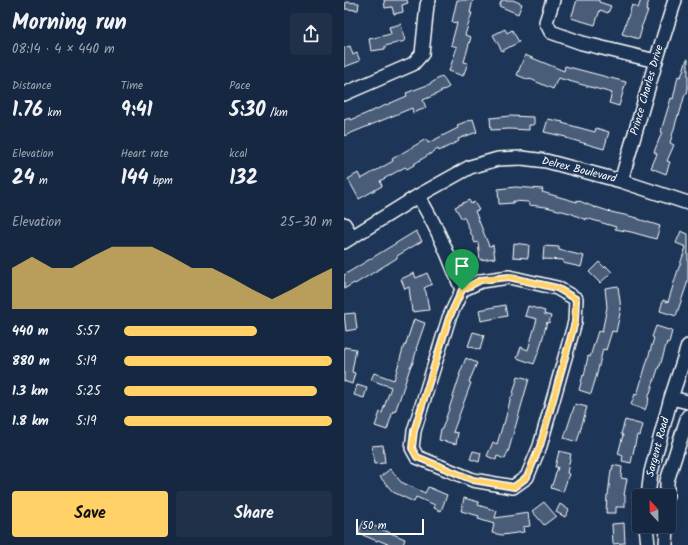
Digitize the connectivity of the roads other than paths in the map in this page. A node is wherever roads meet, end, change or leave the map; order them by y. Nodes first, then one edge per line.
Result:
1 (428, 0) edge
2 (553, 0) edge
3 (675, 0) edge
4 (656, 61) junction
5 (344, 94) edge
6 (621, 181) junction
7 (418, 196) junction
8 (688, 203) edge
9 (344, 224) edge
10 (348, 240) edge
11 (462, 290) junction
12 (688, 346) edge
13 (672, 398) junction
14 (688, 402) edge
15 (688, 416) edge
16 (649, 489) edge
17 (667, 489) edge
18 (647, 533) edge
19 (666, 533) edge
20 (648, 545) edge
21 (666, 545) edge

1 - 5 street
2 - 4 street
3 - 4 street, Prince Charles Drive
4 - 6 street, Prince Charles Drive
6 - 7 street, Delrex Boulevard
6 - 8 street, Delrex Boulevard
7 - 10 street, Delrex Boulevard
7 - 11 street
9 - 10 street
11 - 11 street
12 - 13 street, Sargent Road
13 - 14 street
13 - 16 street, Sargent Road
15 - 17 street, Sargent Road
18 - 20 street
19 - 21 street

